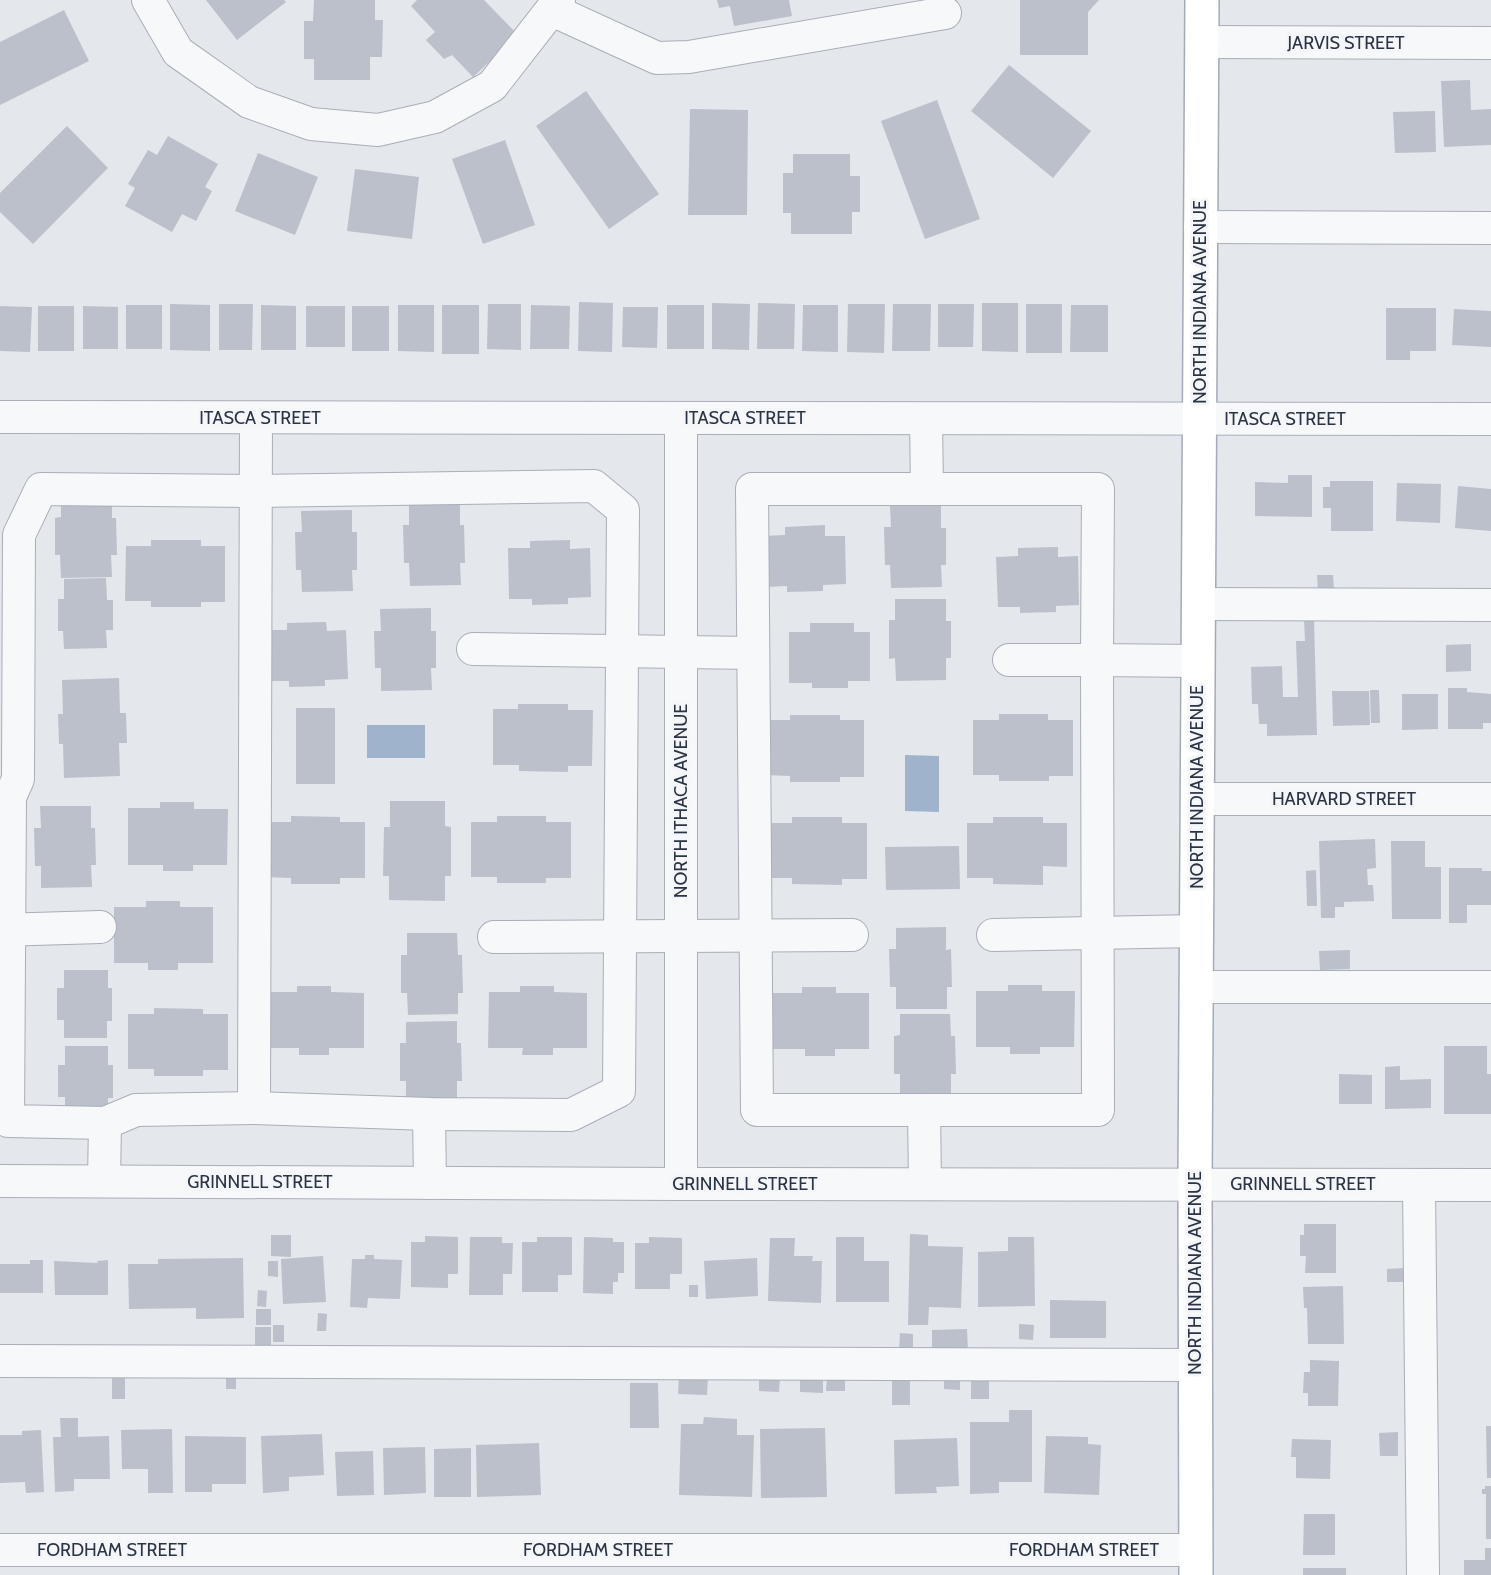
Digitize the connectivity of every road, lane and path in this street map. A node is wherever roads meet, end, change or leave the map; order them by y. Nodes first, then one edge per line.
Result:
1 (148, 0) edge
2 (1202, 0) edge
3 (555, 5) edge
4 (945, 13) dead end
5 (1202, 42) junction
6 (1491, 43) edge
7 (1200, 227) junction
8 (1491, 228) edge
9 (0, 417) edge
10 (256, 418) junction
11 (681, 418) junction
12 (926, 419) junction
13 (1199, 419) junction
14 (1491, 419) edge
15 (927, 489) junction
16 (255, 491) junction
17 (1198, 604) junction
18 (1491, 605) edge
19 (473, 649) dead end
20 (623, 652) junction
21 (681, 653) junction
22 (753, 653) junction
23 (1009, 660) dead end
24 (1097, 660) junction
25 (1197, 661) junction
26 (1197, 799) junction
27 (1491, 800) edge
28 (100, 927) dead end
29 (4, 930) edge
30 (1196, 931) junction
31 (1097, 933) junction
32 (852, 935) dead end
33 (993, 935) dead end
34 (622, 936) junction
35 (681, 936) junction
36 (755, 936) junction
37 (494, 937) dead end
38 (1196, 987) junction
39 (1491, 987) edge
40 (254, 1108) junction
41 (924, 1110) junction
42 (429, 1114) junction
43 (105, 1123) junction
44 (0, 1181) edge
45 (104, 1181) junction
46 (430, 1182) junction
47 (681, 1184) junction
48 (925, 1184) junction
49 (1195, 1184) junction
50 (1419, 1185) junction
51 (1491, 1185) edge
52 (0, 1361) edge
53 (1196, 1365) junction
54 (0, 1550) edge
55 (1196, 1563) edge
56 (1423, 1575) edge

1 - 3 street
2 - 5 main road, NORTH INDIANA AVENUE
3 - 4 street
5 - 6 street, JARVIS STREET
5 - 7 main road, NORTH INDIANA AVENUE
7 - 8 street
7 - 13 main road, NORTH INDIANA AVENUE
9 - 10 street, ITASCA STREET
10 - 11 street, ITASCA STREET
10 - 16 street
11 - 12 street, ITASCA STREET
11 - 21 street, NORTH ITHACA AVENUE
12 - 13 street, ITASCA STREET
12 - 15 street
13 - 14 street, ITASCA STREET
13 - 17 main road, NORTH INDIANA AVENUE
15 - 22 street
15 - 24 street
16 - 20 street
16 - 29 street
16 - 40 street
17 - 18 street
17 - 25 main road, NORTH INDIANA AVENUE
19 - 20 street
20 - 21 street
20 - 34 street
21 - 22 street
21 - 35 street, NORTH ITHACA AVENUE
22 - 36 street
23 - 24 street
24 - 25 street
24 - 31 street
25 - 26 main road, NORTH INDIANA AVENUE
26 - 27 street, HARVARD STREET
26 - 30 main road, NORTH INDIANA AVENUE
28 - 29 street
29 - 43 street
30 - 31 street
30 - 38 main road, NORTH INDIANA AVENUE
31 - 33 street
31 - 41 street
32 - 36 street
34 - 35 street
34 - 37 street
34 - 42 street
35 - 36 street
35 - 47 street, NORTH ITHACA AVENUE
36 - 41 street
38 - 39 street
38 - 49 main road, NORTH INDIANA AVENUE
40 - 42 street
40 - 43 street
41 - 48 street
42 - 46 street
43 - 45 street
44 - 45 street, GRINNELL STREET
45 - 46 street, GRINNELL STREET
46 - 47 street, GRINNELL STREET
47 - 48 street, GRINNELL STREET
48 - 49 street, GRINNELL STREET
49 - 50 street, GRINNELL STREET
49 - 53 main road, NORTH INDIANA AVENUE
50 - 51 street, GRINNELL STREET
50 - 56 street
52 - 53 street
53 - 55 main road, NORTH INDIANA AVENUE
54 - 55 street, FORDHAM STREET

